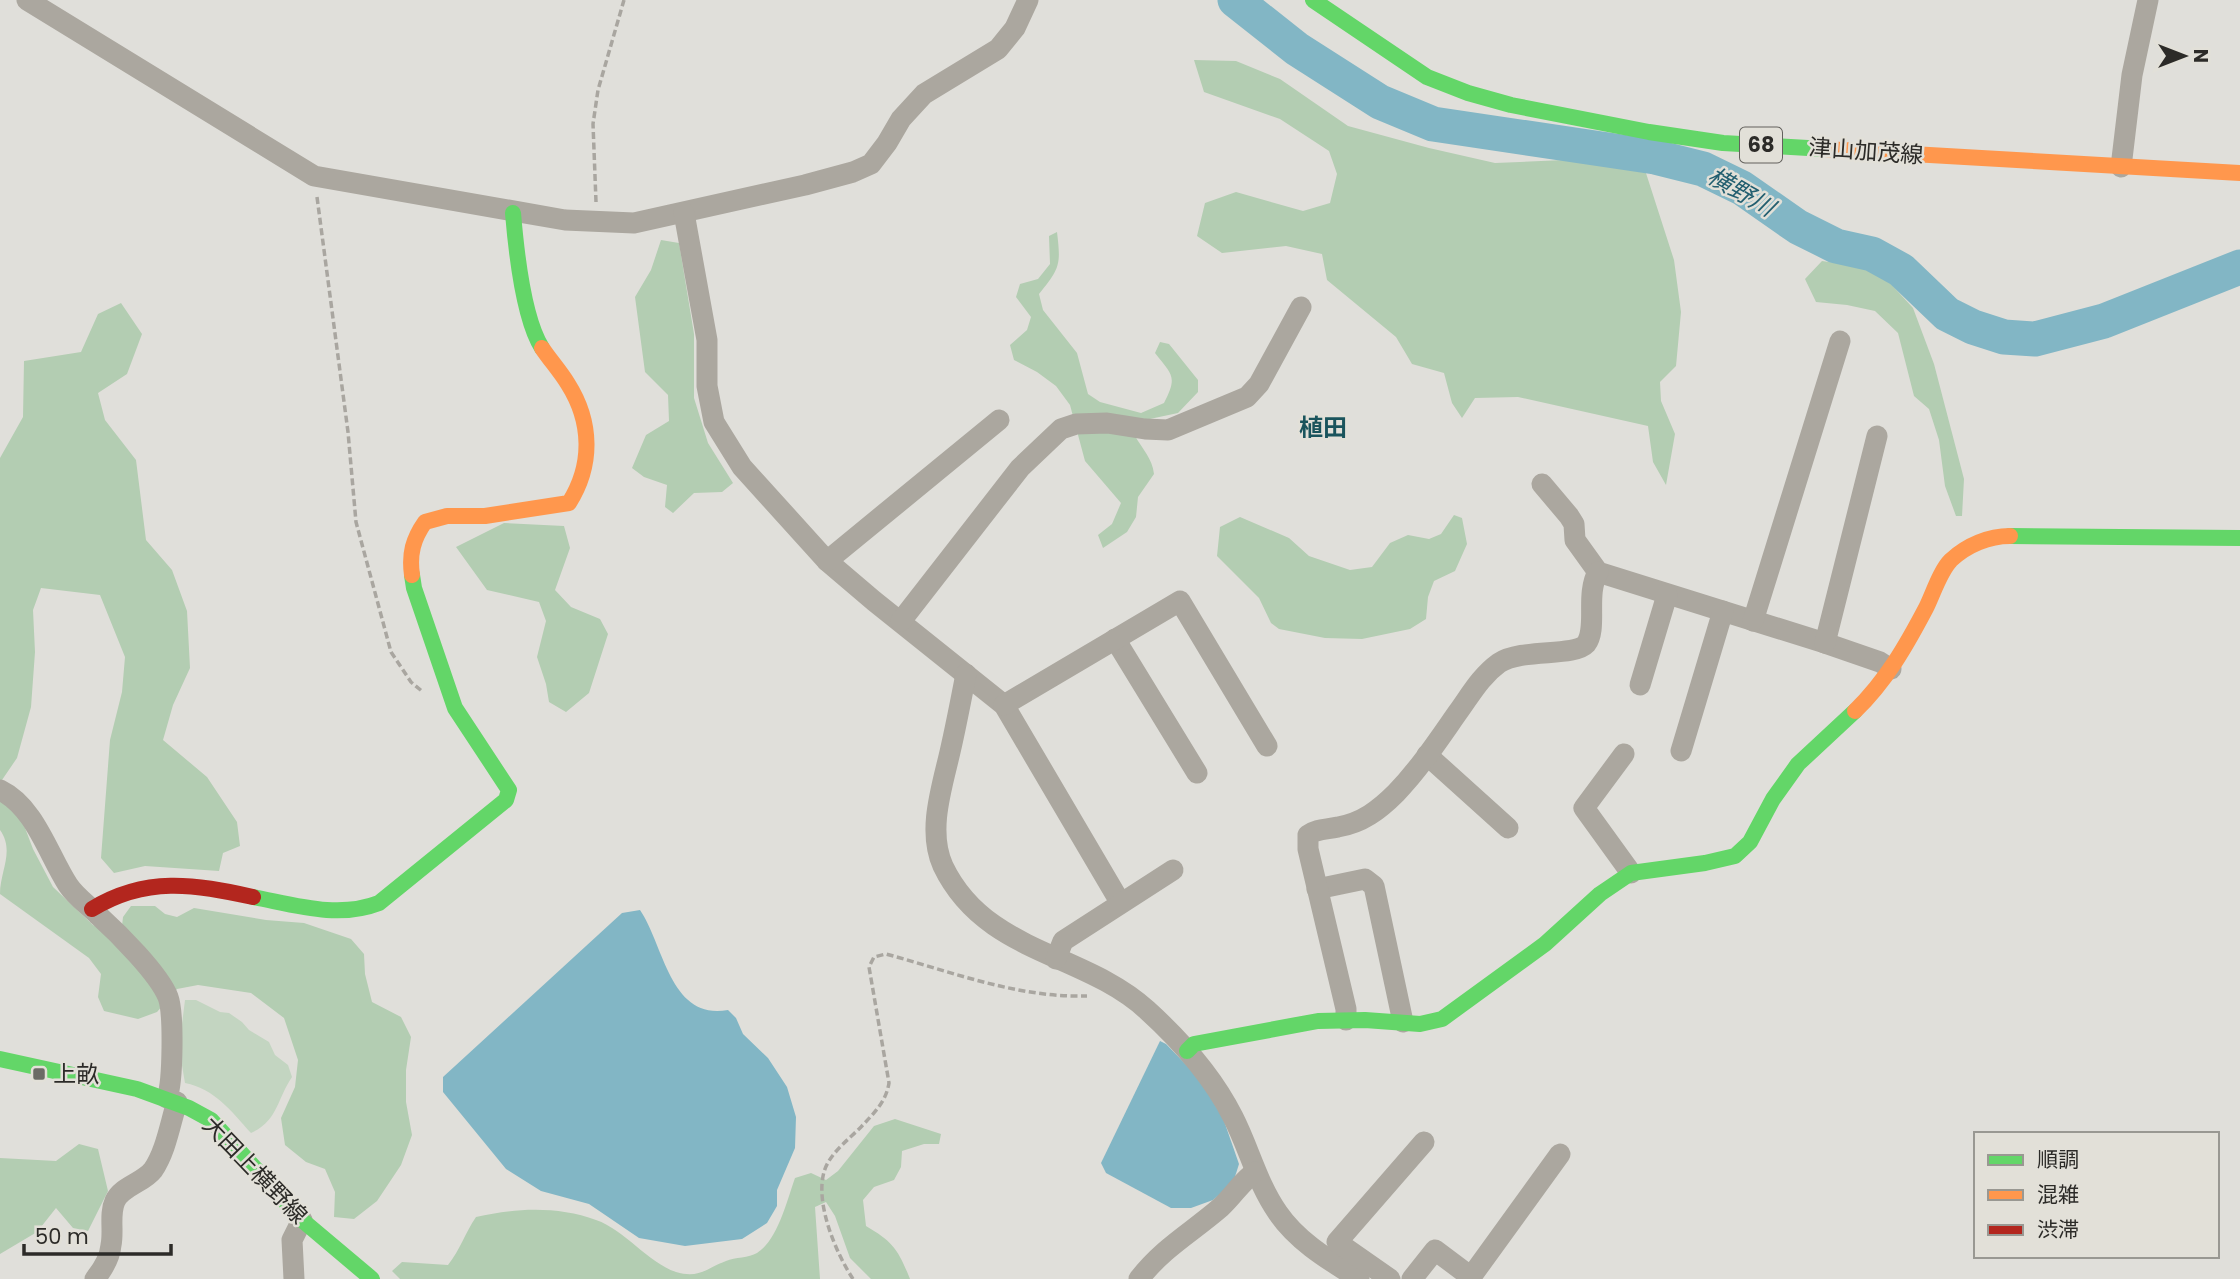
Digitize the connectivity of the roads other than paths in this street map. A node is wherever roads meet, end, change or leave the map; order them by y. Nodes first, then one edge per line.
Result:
1 (27, 0) edge
2 (1028, 0) edge
3 (1313, 0) edge
4 (2148, 0) edge
5 (2121, 167) junction
6 (2240, 173) edge
7 (513, 213) junction
8 (684, 213) junction
9 (1301, 307) dead end
10 (1840, 341) dead end
11 (999, 420) dead end
12 (1877, 436) dead end
13 (1542, 484) dead end
14 (2240, 538) edge
15 (827, 561) junction
16 (1598, 572) junction
17 (1667, 595) junction
18 (1723, 611) junction
19 (901, 621) junction
20 (1753, 621) junction
21 (1115, 639) junction
22 (1825, 643) junction
23 (1891, 669) junction
24 (966, 674) junction
25 (1640, 685) dead end
26 (1004, 705) junction
27 (1267, 746) dead end
28 (1681, 751) dead end
29 (1624, 754) dead end
30 (1427, 755) junction
31 (1197, 773) dead end
32 (0, 790) edge
33 (1508, 828) dead end
34 (1173, 870) dead end
35 (1631, 873) junction
36 (1318, 889) junction
37 (1120, 902) junction
38 (92, 909) junction
39 (1056, 959) junction
40 (1346, 1020) junction
41 (1403, 1023) junction
42 (1187, 1051) junction
43 (0, 1059) edge
44 (172, 1100) junction
45 (1424, 1142) dead end
46 (1560, 1154) dead end
47 (1255, 1172) junction
48 (302, 1220) junction
49 (95, 1279) edge
50 (294, 1279) edge
51 (372, 1279) edge
52 (1139, 1279) edge
53 (1359, 1279) edge
54 (1390, 1279) edge
55 (1412, 1279) edge

1 - 7 street
2 - 8 street
3 - 5 street, 津山加茂線 / 68
4 - 5 street
5 - 6 street, 津山加茂線 / 68
7 - 8 street
7 - 38 street
8 - 15 street
9 - 19 street
10 - 20 street
11 - 15 street
12 - 22 street
13 - 16 street
14 - 23 street
15 - 19 street
16 - 17 street
16 - 30 street
17 - 18 street
17 - 25 street
18 - 20 street
18 - 28 street
19 - 24 street
20 - 22 street
21 - 26 street
21 - 27 street
21 - 31 street
22 - 23 street
23 - 35 street
24 - 26 street
24 - 39 street
26 - 37 street
29 - 35 street
30 - 33 street
30 - 36 street
32 - 38 street
34 - 37 street
35 - 41 street
36 - 40 street
36 - 41 street
37 - 39 street
38 - 44 street
39 - 42 street
40 - 41 street
40 - 42 street
42 - 47 street
43 - 44 street, 大田上横野線
44 - 48 street, 大田上横野線
44 - 49 street
45 - 54 street
46 - 55 street
47 - 52 street
47 - 53 street
48 - 50 street
48 - 51 street, 大田上横野線

